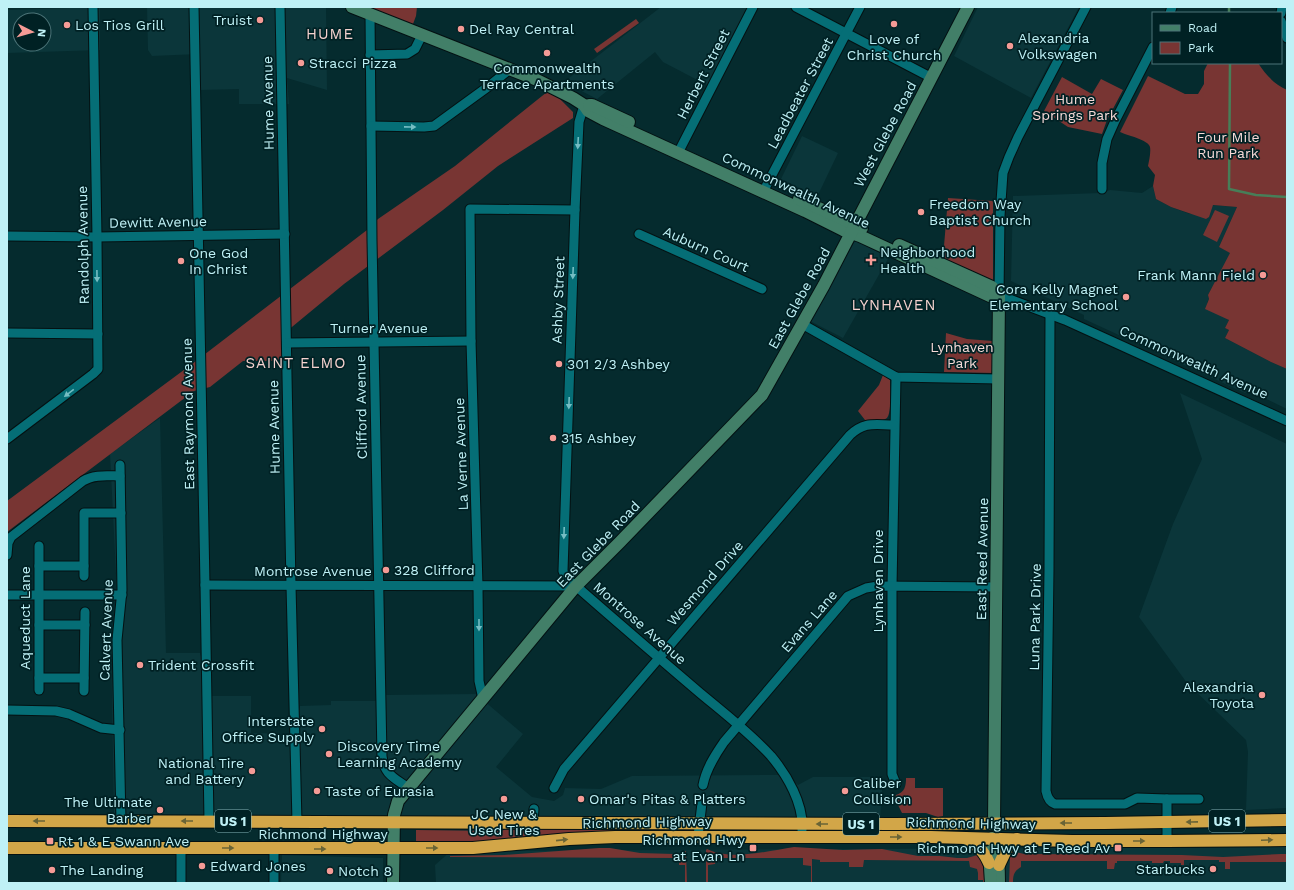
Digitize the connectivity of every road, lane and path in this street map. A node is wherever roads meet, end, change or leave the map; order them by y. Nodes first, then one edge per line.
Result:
1 (93, 7) edge
2 (194, 7) edge
3 (280, 7) edge
4 (352, 7) edge
5 (753, 7) edge
6 (796, 7) edge
7 (860, 7) edge
8 (968, 7) edge
9 (1086, 7) edge
10 (370, 14) junction
11 (1282, 24) edge
12 (847, 33) junction
13 (422, 35) junction
14 (1287, 38) edge
15 (1152, 49) edge
16 (370, 55) junction
17 (510, 69) junction
18 (932, 78) junction
19 (584, 105) junction
20 (371, 126) junction
21 (680, 150) junction
22 (765, 188) junction
23 (1102, 189) dead end
24 (575, 210) junction
25 (853, 229) junction
26 (285, 234) junction
27 (639, 234) dead end
28 (198, 235) junction
29 (7, 236) edge
30 (97, 237) junction
31 (762, 289) dead end
32 (999, 295) junction
33 (1050, 314) junction
34 (802, 324) junction
35 (7, 334) edge
36 (98, 334) junction
37 (472, 341) junction
38 (374, 342) junction
39 (287, 343) junction
40 (896, 377) junction
41 (999, 379) junction
42 (1287, 421) edge
43 (894, 425) junction
44 (11, 433) edge
45 (7, 439) edge
46 (120, 465) dead end
47 (120, 476) junction
48 (121, 513) junction
49 (39, 546) dead end
50 (7, 554) edge
51 (40, 566) junction
52 (84, 566) junction
53 (84, 576) dead end
54 (206, 585) junction
55 (291, 586) junction
56 (379, 586) junction
57 (478, 586) junction
58 (576, 586) junction
59 (892, 587) junction
60 (996, 587) junction
61 (7, 595) edge
62 (39, 595) junction
63 (122, 595) junction
64 (85, 612) dead end
65 (39, 625) junction
66 (85, 625) junction
67 (659, 658) junction
68 (39, 678) junction
69 (84, 678) junction
70 (39, 690) dead end
71 (84, 691) dead end
72 (483, 699) junction
73 (7, 710) edge
74 (738, 726) junction
75 (120, 730) junction
76 (896, 784) dead end
77 (703, 785) dead end
78 (408, 788) junction
79 (554, 788) dead end
80 (1168, 799) junction
81 (1199, 799) dead end
82 (702, 803) dead end
83 (534, 809) dead end
84 (1287, 820) edge
85 (7, 821) edge
86 (121, 821) junction
87 (209, 821) junction
88 (297, 822) junction
89 (394, 822) junction
90 (533, 822) junction
91 (1167, 822) junction
92 (699, 823) junction
93 (802, 824) junction
94 (997, 833) junction
95 (698, 836) junction
96 (801, 837) junction
97 (964, 838) junction
98 (1287, 840) edge
99 (1167, 841) junction
100 (7, 848) edge
101 (181, 848) junction
102 (393, 848) junction
103 (274, 849) junction
104 (994, 864) junction
105 (180, 883) edge
106 (274, 883) edge
107 (393, 883) edge
108 (991, 883) edge
109 (999, 883) edge

1 - 30 street, Randolph Avenue
2 - 28 street, East Raymond Avenue
3 - 26 street, Hume Avenue
4 - 10 street, Commonwealth Avenue
5 - 21 street, Herbert Street
6 - 12 street
7 - 12 street, Leadbeater Street
8 - 18 street, West Glebe Road
9 - 32 street
10 - 13 street, Commonwealth Avenue
10 - 16 street, Clifford Avenue
11 - 14 street
12 - 18 street
12 - 22 street, Leadbeater Street
13 - 16 street
13 - 17 street, Commonwealth Avenue
15 - 23 street
16 - 20 street, Clifford Avenue
17 - 19 street, Commonwealth Avenue
20 -> 17 street
18 - 25 street, West Glebe Road
19 - 21 street, Commonwealth Avenue
19 -> 24 street, Ashby Street
20 - 38 street, Clifford Avenue
21 - 22 street, Commonwealth Avenue
22 - 25 street, Commonwealth Avenue
24 - 37 street, La Verne Avenue
24 -> 58 street, Ashby Street
25 - 32 street, Commonwealth Avenue
25 - 34 street, East Glebe Road
26 - 28 street, Dewitt Avenue
26 - 39 street, Hume Avenue
27 - 31 street, Auburn Court
28 - 30 street, Dewitt Avenue
28 - 54 street, East Raymond Avenue
29 - 30 street, Dewitt Avenue
30 -> 36 street, Randolph Avenue
32 - 33 street, Commonwealth Avenue
32 - 41 street, East Reed Avenue
33 - 42 street, Commonwealth Avenue
33 - 80 street, Luna Park Drive
34 - 40 street
34 - 58 street, East Glebe Road
35 - 36 street
36 -> 44 street, Randolph Avenue
37 - 38 street, Turner Avenue
37 - 57 street, La Verne Avenue
38 - 39 street, Turner Avenue
38 - 56 street, Clifford Avenue
39 - 55 street, Hume Avenue
40 - 41 street
40 - 43 street, Lynhaven Drive
41 - 60 street, East Reed Avenue
43 - 59 street, Lynhaven Drive
43 - 67 street, Wesmond Drive
44 - 45 street, Randolph Avenue
46 - 47 street, Calvert Avenue
47 - 48 street, Calvert Avenue
47 - 50 street
48 - 52 street
48 - 63 street, Calvert Avenue
49 - 51 street, Aqueduct Lane
51 - 52 street
51 - 62 street, Aqueduct Lane
52 - 53 street
54 - 55 street, Montrose Avenue
54 - 87 street, East Raymond Avenue
55 - 56 street, Montrose Avenue
55 - 88 street, Hume Avenue
56 - 57 street, Montrose Avenue
56 - 78 street, Clifford Avenue
57 - 58 street, Montrose Avenue
57 -> 72 street, La Verne Avenue
58 - 67 street, Montrose Avenue
58 - 72 street, East Glebe Road
59 - 60 street, Evans Lane
59 - 74 street, Evans Lane
59 - 76 street, Lynhaven Drive
60 - 94 street, East Reed Avenue
61 - 62 street
62 - 63 street
62 - 65 street, Aqueduct Lane
63 - 75 street, Calvert Avenue
64 - 66 street
65 - 66 street
65 - 68 street, Aqueduct Lane
66 - 69 street
67 - 74 street, Montrose Avenue
67 - 79 street, Wesmond Drive
68 - 69 street
68 - 70 street, Aqueduct Lane
69 - 71 street
72 - 78 street, East Glebe Road
73 - 75 street
74 - 77 street, Evans Lane
74 - 93 street, Montrose Avenue
75 - 86 street, Calvert Avenue
78 - 89 street, East Glebe Road
80 - 81 street, Luna Park Drive
80 - 91 street
82 - 92 street
83 - 90 street
84 -> 91 highway, Richmond Highway / US 1
86 -> 85 highway, Richmond Highway / US 1
87 -> 86 highway, Richmond Highway / US 1
87 - 88 highway, Richmond Highway / US 1
88 - 89 highway, Richmond Highway / US 1
89 - 90 highway, Richmond Highway / US 1
89 - 102 street, East Glebe Road
90 - 92 highway, Richmond Highway / US 1
91 -> 94 highway, Richmond Highway / US 1
91 - 99 street
92 - 93 highway, Richmond Highway / US 1
92 - 95 street
94 -> 93 highway, Richmond Highway / US 1
93 - 96 street, Montrose Avenue
94 - 97 highway, Richmond Highway / US 1
94 -> 99 highway, Richmond Highway / US 1
94 - 104 street, East Reed Avenue
94 - 104 highway
95 - 96 highway, Richmond Highway / US 1
102 -> 95 highway, Richmond Highway / US 1
96 -> 97 highway, Richmond Highway / US 1
97 - 104 highway
99 -> 98 highway, Richmond Highway / US 1
100 - 101 highway, Richmond Highway / US 1
101 -> 103 highway, Richmond Highway / US 1
101 - 105 street
103 -> 102 highway, Richmond Highway / US 1
102 - 107 street, East Glebe Road
103 - 106 street
104 - 108 street, East Reed Avenue
104 - 109 street, East Reed Avenue

